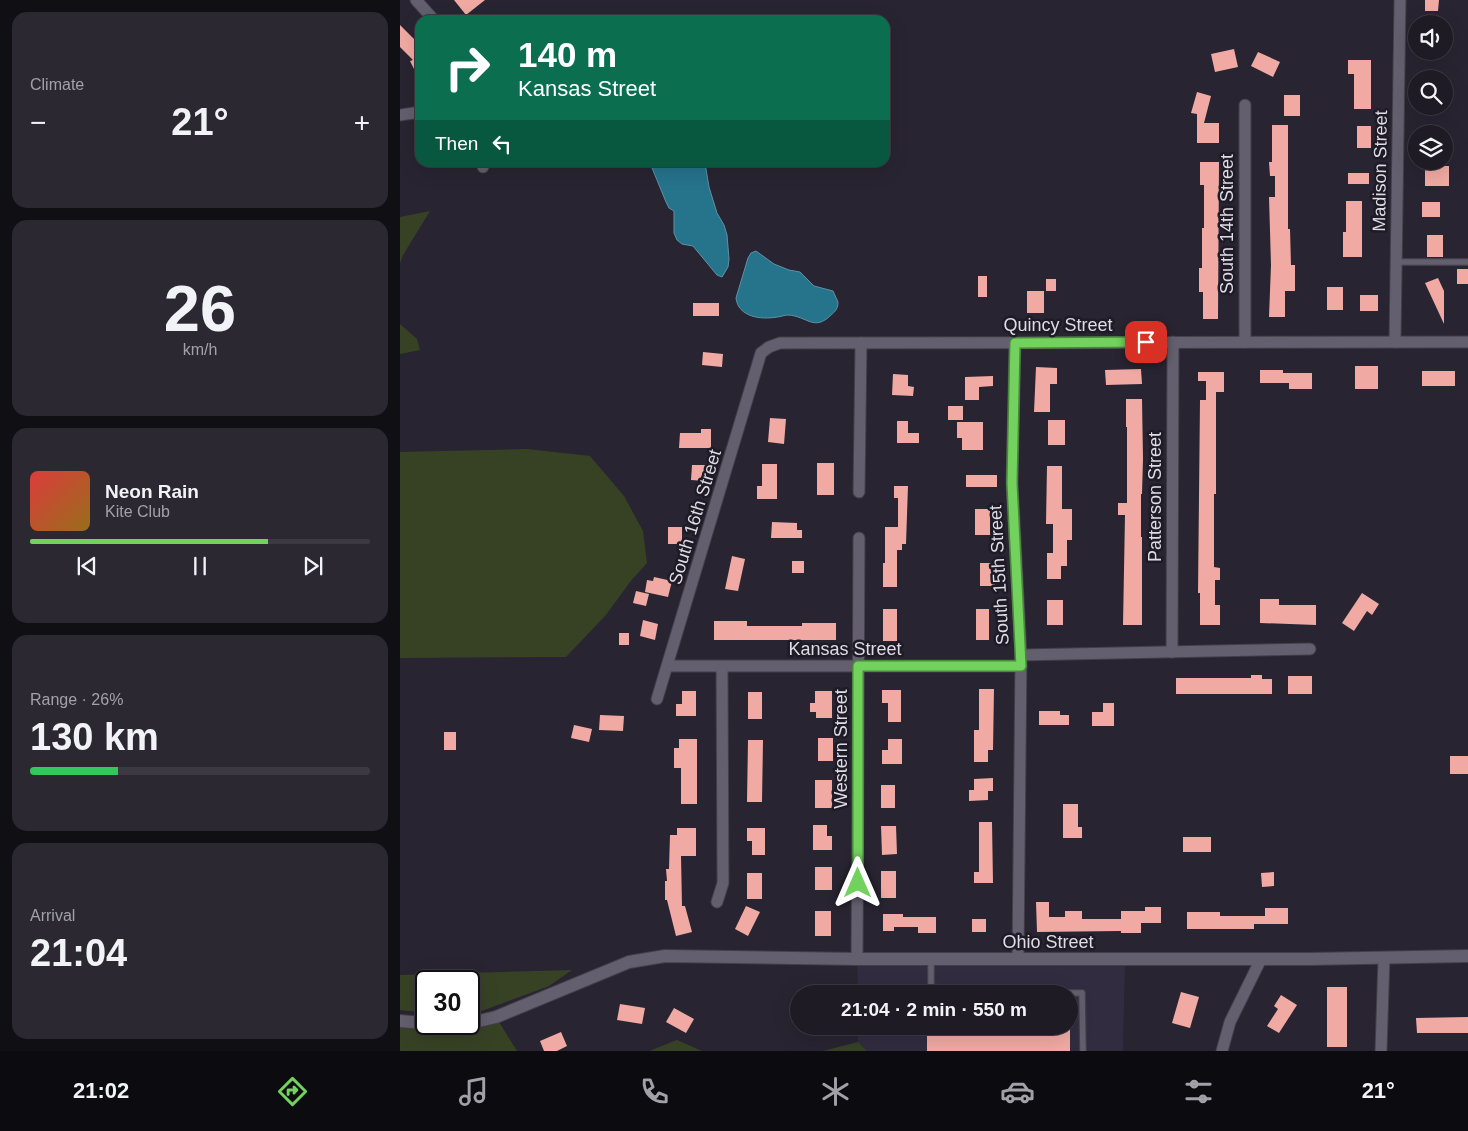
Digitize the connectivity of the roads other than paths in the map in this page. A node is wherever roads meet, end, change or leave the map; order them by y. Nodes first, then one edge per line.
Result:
1 (416, 0) edge
2 (1400, 0) edge
3 (430, 15) edge
4 (1245, 105) dead end
5 (415, 113) edge
6 (400, 115) edge
7 (1396, 262) junction
8 (1468, 262) edge
9 (1173, 342) junction
10 (1245, 342) junction
11 (1395, 342) junction
12 (1468, 342) edge
13 (861, 343) junction
14 (1015, 343) junction
15 (769, 347) joint
16 (859, 492) dead end
17 (858, 538) dead end
18 (1310, 650) dead end
19 (1172, 652) junction
20 (1021, 660) junction
21 (668, 666) junction
22 (858, 666) junction
23 (722, 667) junction
24 (657, 699) dead end
25 (717, 902) dead end
26 (1468, 956) edge
27 (1384, 958) junction
28 (857, 959) junction
29 (931, 959) junction
30 (1018, 959) junction
31 (1261, 959) junction
32 (400, 1021) edge
33 (1083, 1051) edge
34 (1222, 1051) edge
35 (1381, 1051) edge

1 - 3 street
2 - 7 street, Madison Street
4 - 10 street, South 14th Street
5 - 6 street
7 - 8 lane
7 - 11 street, Madison Street
9 - 10 street, Quincy Street
9 - 14 street, Quincy Street
9 - 19 street, Patterson Street
10 - 11 street, Quincy Street
11 - 12 street, Quincy Street
13 - 14 street, Quincy Street
13 - 15 street, Quincy Street
13 - 16 street
14 - 20 street, South 15th Street
15 - 21 street, South 16th Street
17 - 22 street, Western Street
18 - 19 street, Kansas Street
19 - 20 street, Kansas Street
20 - 22 street, Kansas Street
20 - 30 street, South 15th Street
21 - 23 street, Kansas Street
21 - 24 street, South 16th Street
22 - 23 street, Kansas Street
22 - 28 street, Western Street
23 - 25 street
26 - 27 street, Ohio Street
27 - 31 street, Ohio Street
27 - 35 street
28 - 29 street, Ohio Street
28 - 32 street, Ohio Street
29 - 30 street, Ohio Street
29 - 33 lane
30 - 31 street, Ohio Street
31 - 34 street

